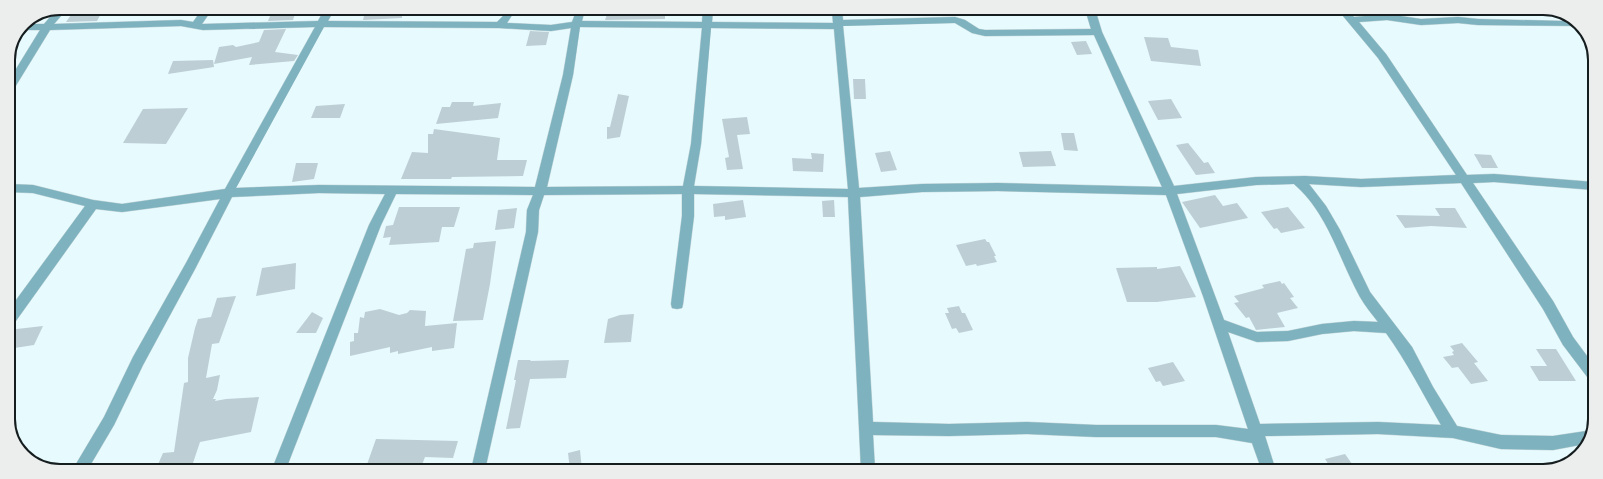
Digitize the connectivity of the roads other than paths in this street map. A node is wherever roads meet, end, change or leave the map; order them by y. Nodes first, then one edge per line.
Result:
1 (56, 15) edge
2 (203, 15) edge
3 (326, 15) edge
4 (509, 15) edge
5 (579, 15) edge
6 (707, 15) edge
7 (837, 15) edge
8 (960, 15) edge
9 (1092, 15) edge
10 (1348, 15) edge
11 (955, 20) junction
12 (1353, 20) junction
13 (321, 24) junction
14 (499, 24) junction
15 (576, 24) junction
16 (1570, 24) edge
17 (196, 25) junction
18 (706, 25) junction
19 (838, 25) junction
20 (47, 26) junction
21 (30, 27) edge
22 (1097, 32) junction
23 (15, 79) edge
24 (1463, 179) junction
25 (1296, 180) junction
26 (1588, 186) edge
27 (15, 188) edge
28 (393, 189) junction
29 (688, 190) junction
30 (540, 191) junction
31 (1170, 191) junction
32 (229, 193) junction
33 (854, 194) junction
34 (93, 204) junction
35 (677, 304) dead end
36 (15, 311) edge
37 (1218, 324) junction
38 (1391, 328) junction
39 (1588, 367) edge
40 (866, 428) junction
41 (1453, 432) junction
42 (1256, 433) junction
43 (1584, 438) edge
44 (83, 464) edge
45 (282, 464) edge
46 (479, 464) edge
47 (868, 464) edge
48 (1267, 464) edge

1 - 20 street
2 - 17 street
3 - 13 street
4 - 14 street
5 - 15 street
6 - 18 street
7 - 19 street
8 - 11 street
9 - 22 street
10 - 12 street
11 - 19 street
11 - 22 street
12 - 16 street
12 - 24 street
13 - 14 street
13 - 17 street
13 - 32 street
14 - 15 street
15 - 18 street
15 - 30 street
17 - 20 street
18 - 19 street
18 - 29 street
19 - 33 street
20 - 21 street
20 - 23 street
22 - 31 street
24 - 25 street
24 - 26 street
24 - 39 street
25 - 31 street
25 - 38 street
27 - 34 street
28 - 30 street
28 - 32 street
28 - 45 street
29 - 30 street
29 - 33 street
29 - 35 street
30 - 46 street
31 - 33 street
31 - 37 street
32 - 34 street
32 - 44 street
33 - 40 street
34 - 36 street
37 - 38 street
37 - 42 street
38 - 41 street
40 - 42 street
40 - 47 street
41 - 42 street
41 - 43 street
42 - 48 street

